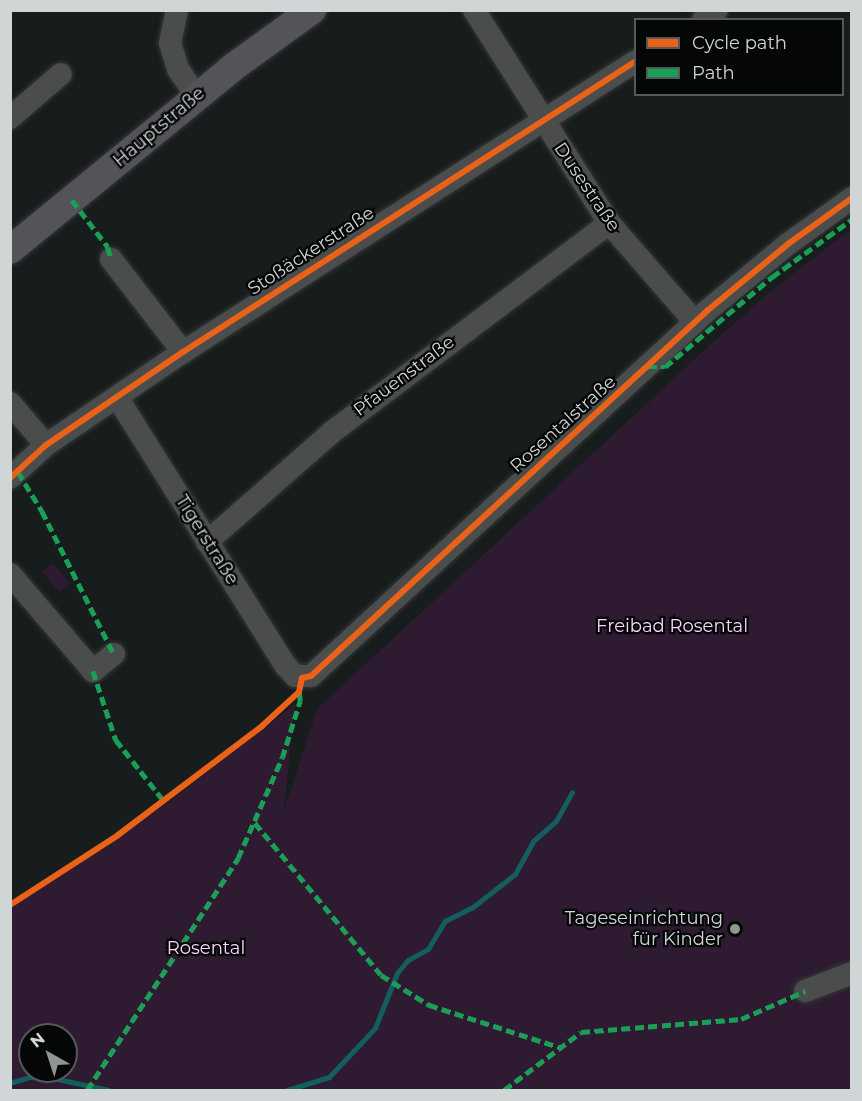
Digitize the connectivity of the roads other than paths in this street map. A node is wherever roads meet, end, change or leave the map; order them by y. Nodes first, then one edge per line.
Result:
1 (177, 10) edge
2 (312, 10) edge
3 (474, 10) edge
4 (634, 62) edge
5 (61, 74) dead end
6 (196, 96) junction
7 (10, 118) edge
8 (542, 119) junction
9 (852, 198) edge
10 (609, 223) junction
11 (10, 250) edge
12 (111, 259) dead end
13 (695, 322) junction
14 (183, 352) junction
15 (117, 397) junction
16 (10, 403) edge
17 (46, 445) junction
18 (10, 478) edge
19 (207, 542) junction
20 (10, 574) edge
21 (114, 654) dead end
22 (302, 678) joint
23 (850, 978) edge
24 (805, 991) dead end

1 - 6 street
2 - 6 main road, Hauptstraße
3 - 8 street, Dusestraße
4 - 8 street, Stoßäckerstraße
5 - 7 street
6 - 11 main road, Hauptstraße
8 - 10 street, Dusestraße
8 - 14 street, Stoßäckerstraße
9 - 13 street, Rosentalstraße
10 - 13 street, Dusestraße
10 - 19 street, Pfauenstraße
12 - 14 street
13 - 22 street, Rosentalstraße
14 - 15 street, Stoßäckerstraße
15 - 17 street, Stoßäckerstraße
15 - 19 street, Tigerstraße
16 - 17 street
17 - 18 street, Stoßäckerstraße
19 - 22 street, Tigerstraße
20 - 21 street
23 - 24 street

